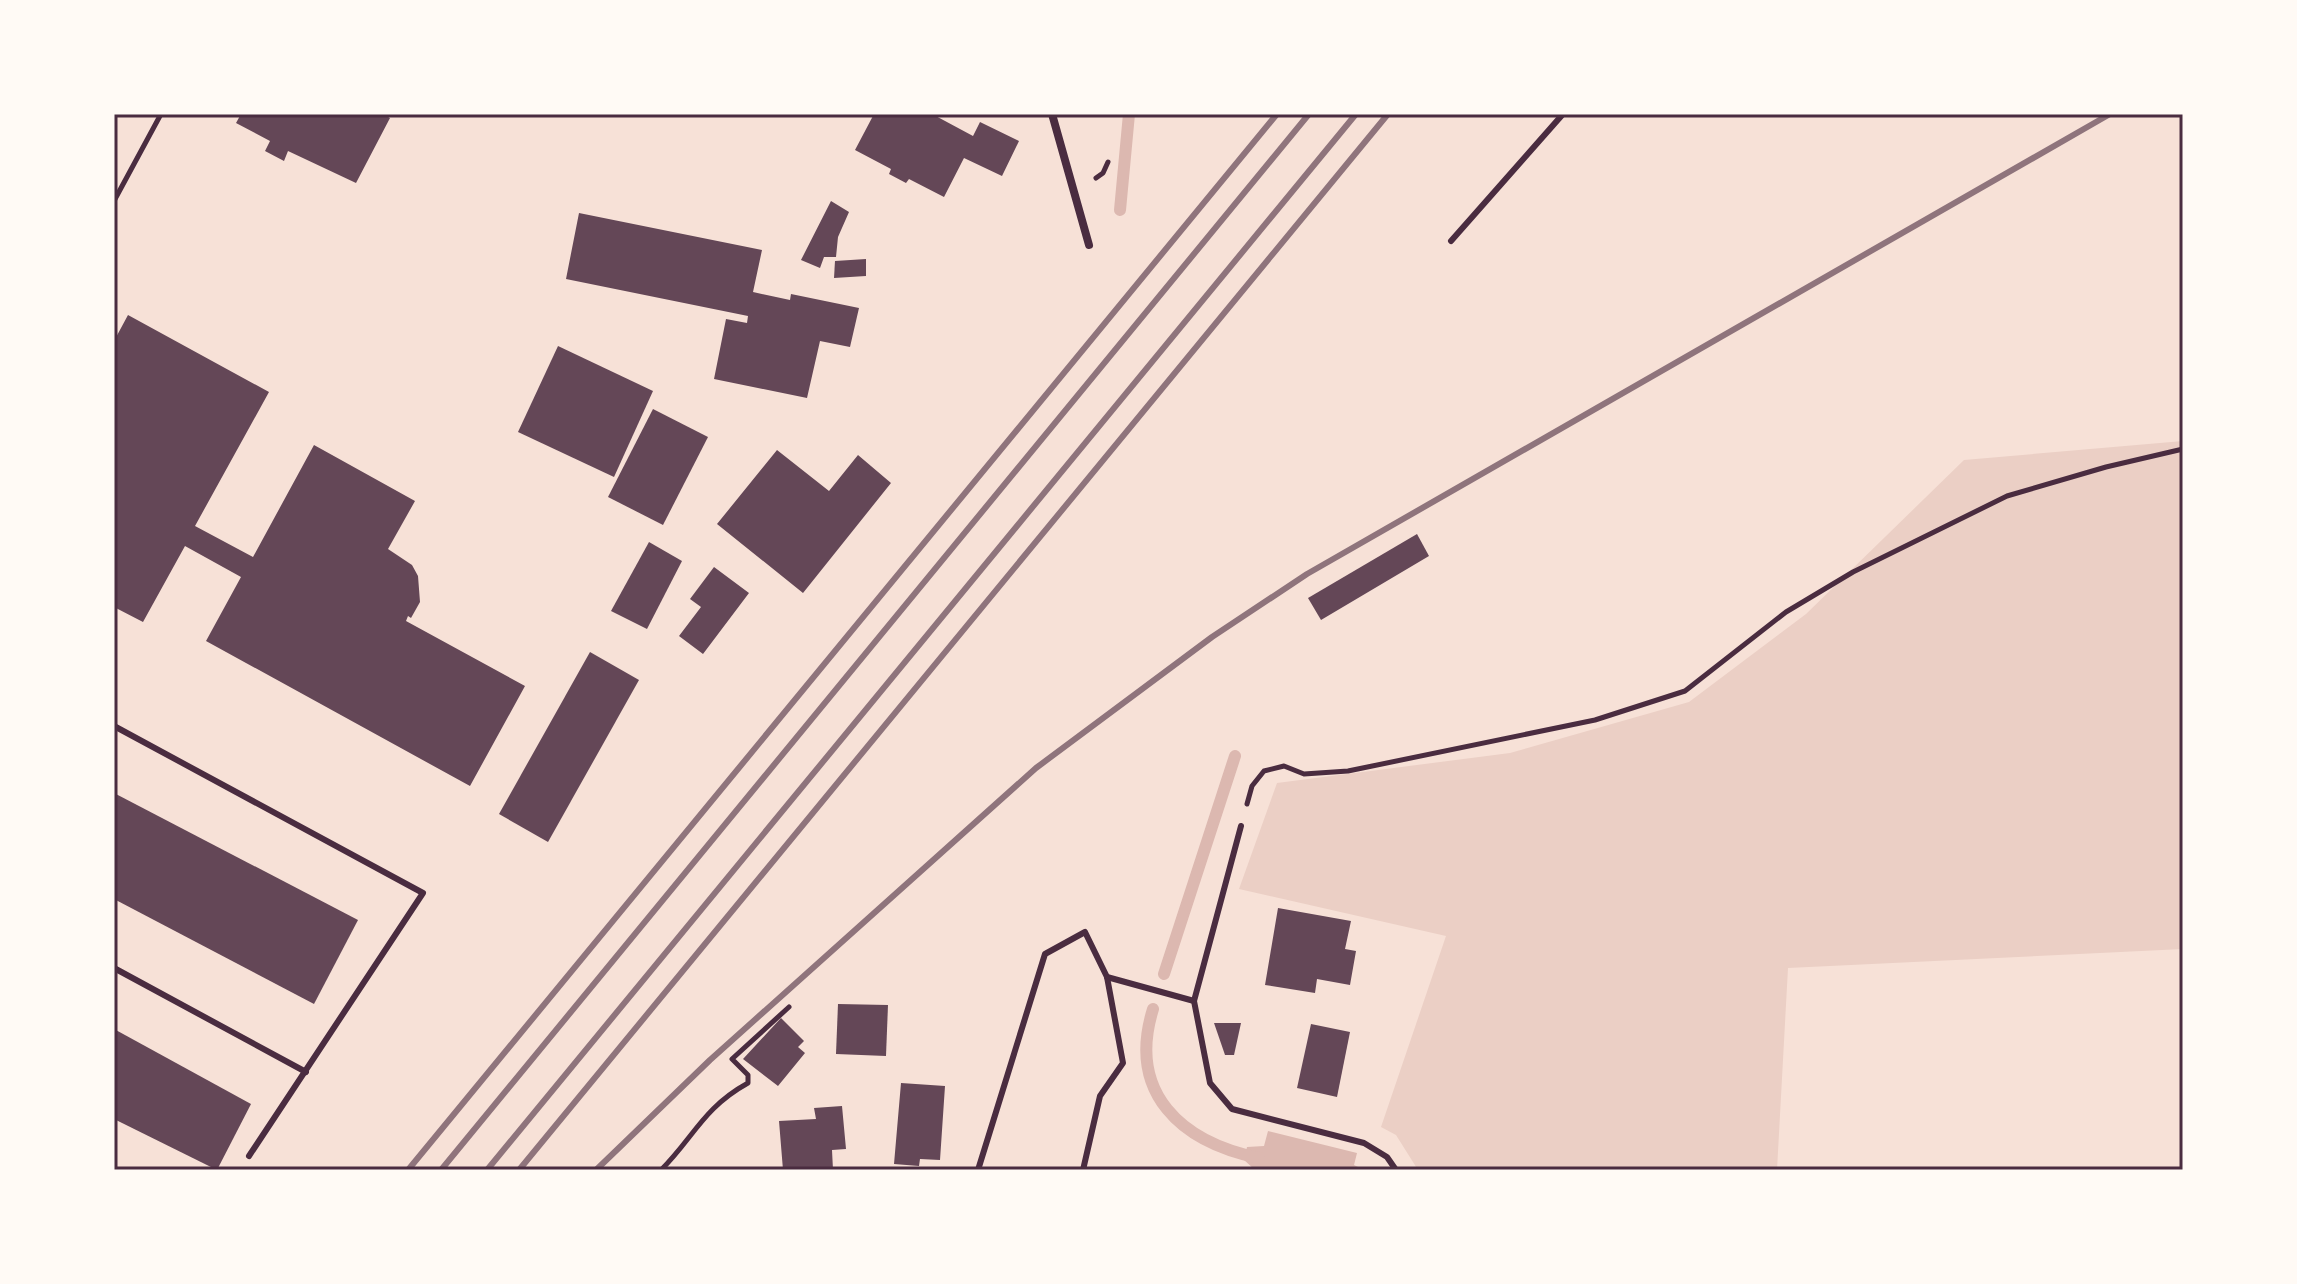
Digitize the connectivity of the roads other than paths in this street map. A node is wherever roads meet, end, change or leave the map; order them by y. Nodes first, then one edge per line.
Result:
1 (1052, 114) edge
2 (1563, 114) edge
3 (1451, 241) dead end
4 (1089, 245) dead end
5 (114, 726) edge
6 (1241, 826) road end
7 (114, 968) edge
8 (1107, 977) junction
9 (1194, 1001) junction
10 (306, 1072) junction
11 (249, 1156) dead end
12 (978, 1170) edge
13 (1083, 1170) edge
14 (1396, 1170) edge

1 - 4 street
2 - 3 lane
5 - 10 lane
6 - 9 lane
7 - 10 lane
8 - 9 lane
8 - 12 lane
8 - 13 lane
9 - 14 lane
10 - 11 lane

